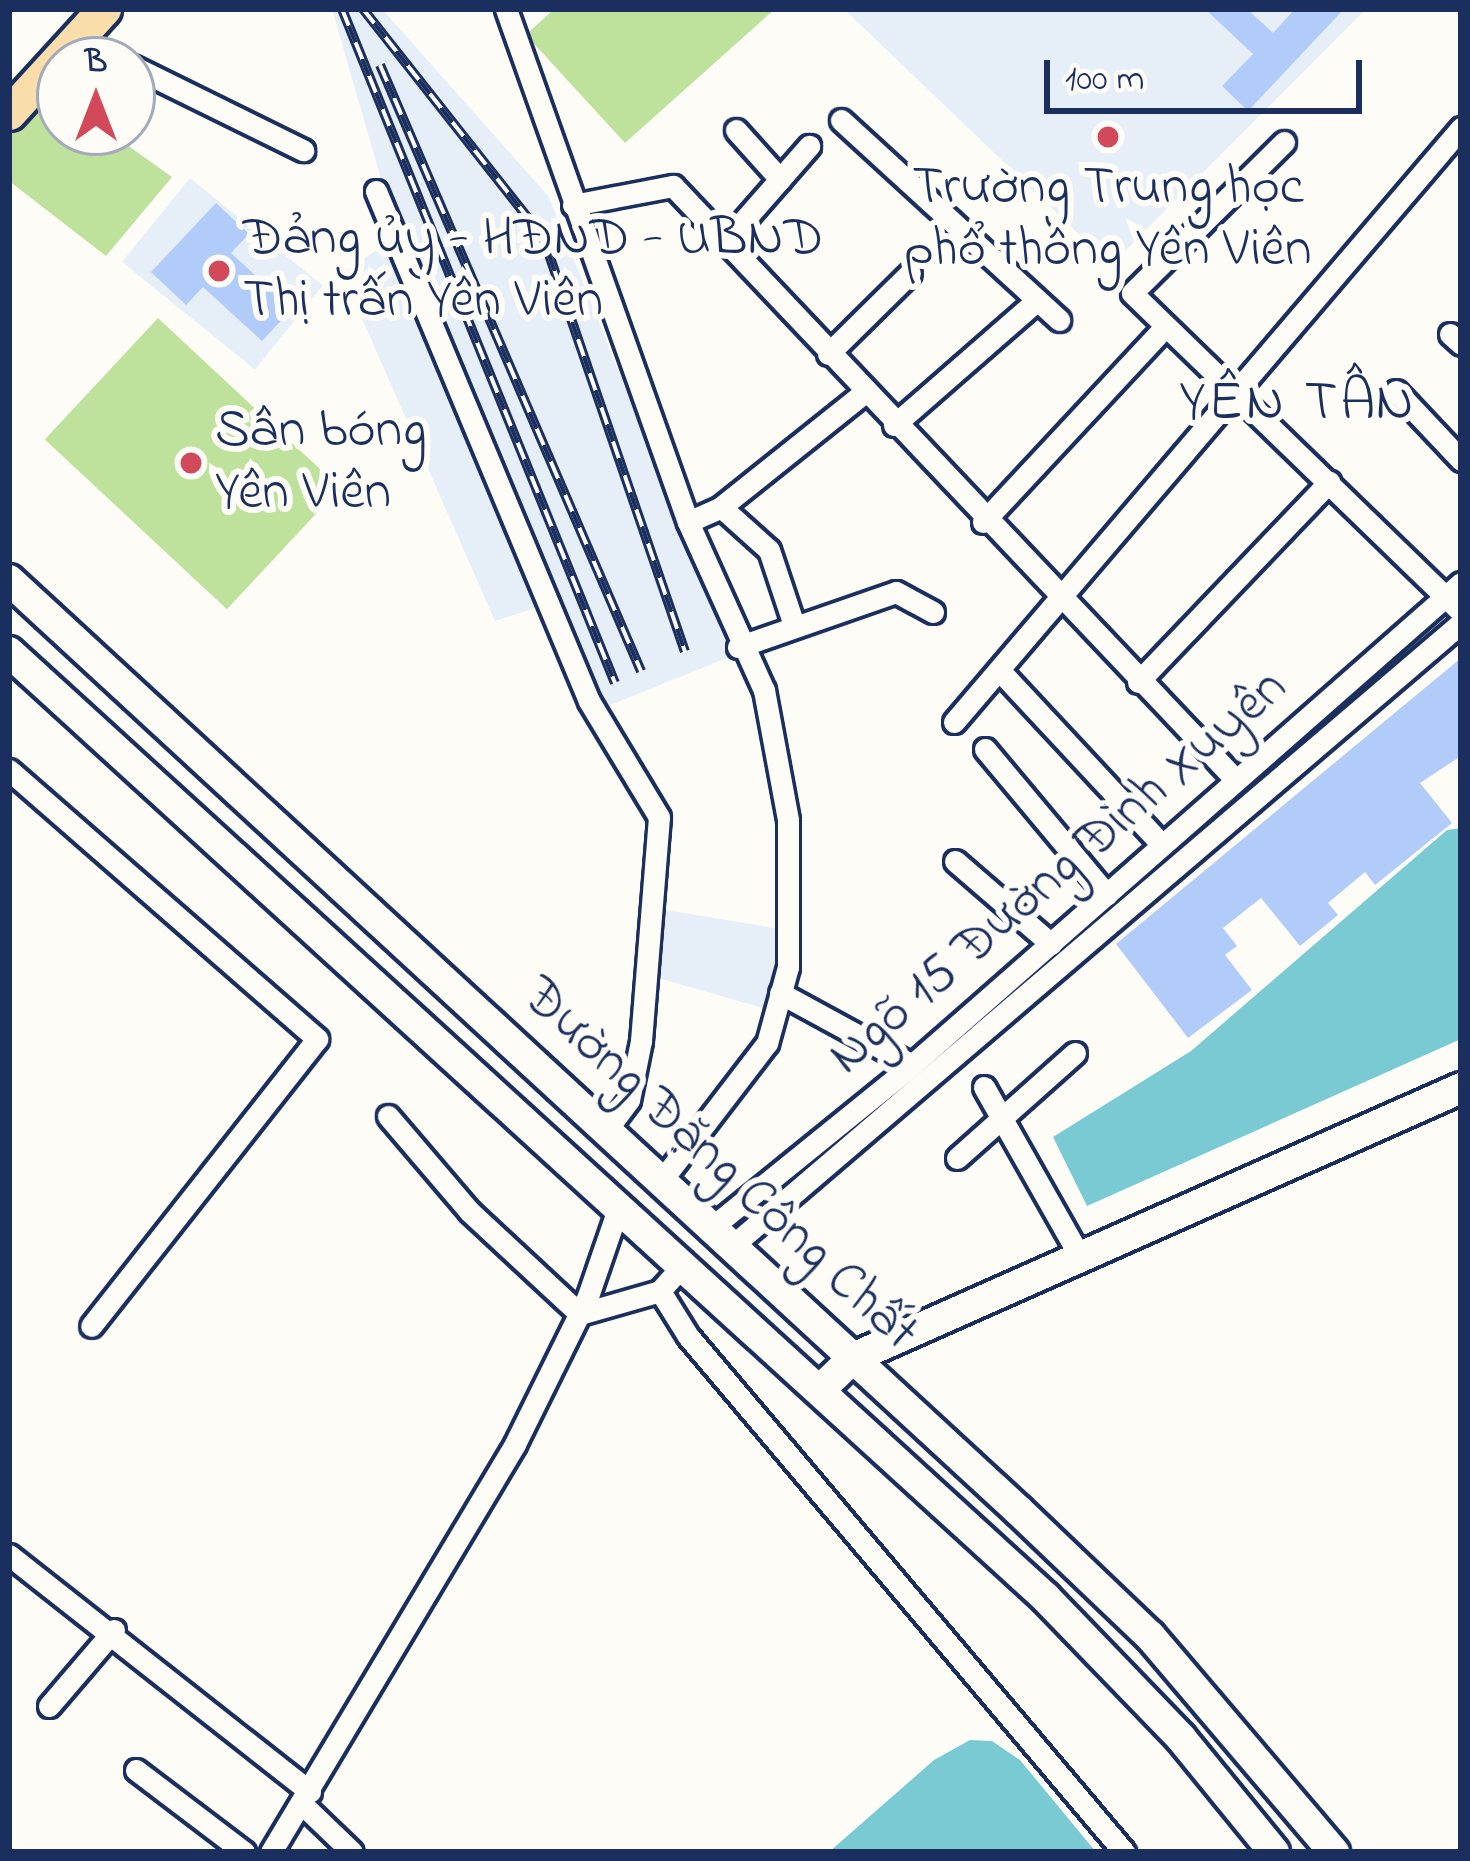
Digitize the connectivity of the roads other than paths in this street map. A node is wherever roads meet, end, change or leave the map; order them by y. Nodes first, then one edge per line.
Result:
1 (104, 9) edge
2 (506, 9) edge
3 (79, 36) edge
4 (156, 78) edge
5 (36, 83) edge
6 (9, 113) edge
7 (841, 120) dead end
8 (1461, 128) edge
9 (736, 130) dead end
10 (1284, 142) dead end
11 (809, 146) dead end
12 (303, 150) dead end
13 (780, 179) junction
14 (376, 191) dead end
15 (572, 205) junction
16 (725, 242) junction
17 (910, 273) dead end
18 (1034, 303) junction
19 (1059, 320) dead end
20 (1163, 328) junction
21 (828, 353) junction
22 (1396, 391) dead end
23 (864, 393) junction
24 (1240, 395) junction
25 (894, 425) junction
26 (1461, 460) edge
27 (1329, 482) junction
28 (721, 507) junction
29 (688, 522) junction
30 (983, 522) junction
31 (9, 580) edge
32 (1456, 596) edge
33 (1061, 604) junction
34 (933, 612) dead end
35 (793, 622) junction
36 (1461, 623) edge
37 (738, 647) junction
38 (9, 652) edge
39 (1000, 671) junction
40 (1138, 682) junction
41 (954, 722) dead end
42 (985, 749) dead end
43 (9, 770) edge
44 (1235, 779) junction
45 (1162, 845) junction
46 (955, 861) dead end
47 (1107, 895) junction
48 (1086, 913) junction
49 (1102, 933) junction
50 (1051, 944) junction
51 (780, 993) junction
52 (1075, 1054) dead end
53 (912, 1065) junction
54 (984, 1087) dead end
55 (1461, 1088) edge
56 (999, 1114) junction
57 (388, 1116) dead end
58 (596, 1121) junction
59 (557, 1147) junction
60 (957, 1158) dead end
61 (661, 1181) junction
62 (620, 1203) junction
63 (722, 1237) junction
64 (1082, 1260) junction
65 (684, 1264) junction
66 (660, 1291) junction
67 (580, 1314) junction
68 (91, 1326) dead end
69 (853, 1358) junction
70 (820, 1390) junction
71 (9, 1555) edge
72 (114, 1630) junction
73 (49, 1706) dead end
74 (136, 1770) dead end
75 (306, 1798) junction
76 (244, 1852) edge
77 (271, 1852) edge
78 (352, 1852) edge
79 (1124, 1852) edge
80 (1274, 1852) edge
81 (1334, 1852) edge

1 - 3 main road
2 - 15 street
4 - 12 street
5 - 6 main road
7 - 18 street
8 - 24 street
9 - 13 street
10 - 20 street
11 - 13 street
13 - 16 street
14 - 58 street
15 - 16 street
15 - 29 street
16 - 21 street
17 - 21 street
18 - 19 street
18 - 25 street
20 - 24 street
20 - 30 street
21 - 23 street
22 - 26 street
23 - 25 street
23 - 28 street
24 - 27 street
24 - 33 street
25 - 30 street
27 - 32 street
27 - 40 street
28 - 29 street
28 - 35 street
29 - 37 street
30 - 33 street
31 - 58 main road, Đường Đặng Công Chất
32 - 44 street, Ngõ 15 Đường Đình Xuyên
33 - 39 street
33 - 40 street
34 - 35 street
35 - 37 street
36 - 49 street, Ngõ 15 Đường Đình Xuyên
37 - 51 street
38 - 59 main road, Đường Đặng Công Chất
39 - 41 street
39 - 45 street
40 - 44 street
42 - 47 street
43 - 68 street
44 - 45 street, Ngõ 15 Đường Đình Xuyên
45 - 47 street, Ngõ 15 Đường Đình Xuyên
46 - 50 street
47 - 48 street, Ngõ 15 Đường Đình Xuyên
48 - 49 street
48 - 50 street, Ngõ 15 Đường Đình Xuyên
49 - 63 street, Ngõ 15 Đường Đình Xuyên
50 - 53 street, Ngõ 15 Đường Đình Xuyên
51 - 53 street
51 - 61 street
52 - 56 street
53 - 63 street, Ngõ 15 Đường Đình Xuyên
54 - 56 street
55 - 64 main road
56 - 60 street
56 - 64 street
57 - 67 street
58 - 59 main road
58 - 61 main road, Đường Đặng Công Chất
59 - 62 main road, Đường Đặng Công Chất
61 - 63 main road, Đường Đặng Công Chất
62 - 65 main road, Đường Đặng Công Chất
62 - 67 street
63 - 69 main road, Đường Đặng Công Chất
64 - 69 main road
65 - 66 street
65 - 70 main road, Đường Đặng Công Chất
66 - 67 street
66 - 79 street
67 - 75 street
69 - 70 main road
69 - 81 main road, Đường Đặng Công Chất
70 - 80 main road, Đường Đặng Công Chất
71 - 72 street
72 - 73 street
72 - 75 street
74 - 76 street
75 - 77 street
75 - 78 street

